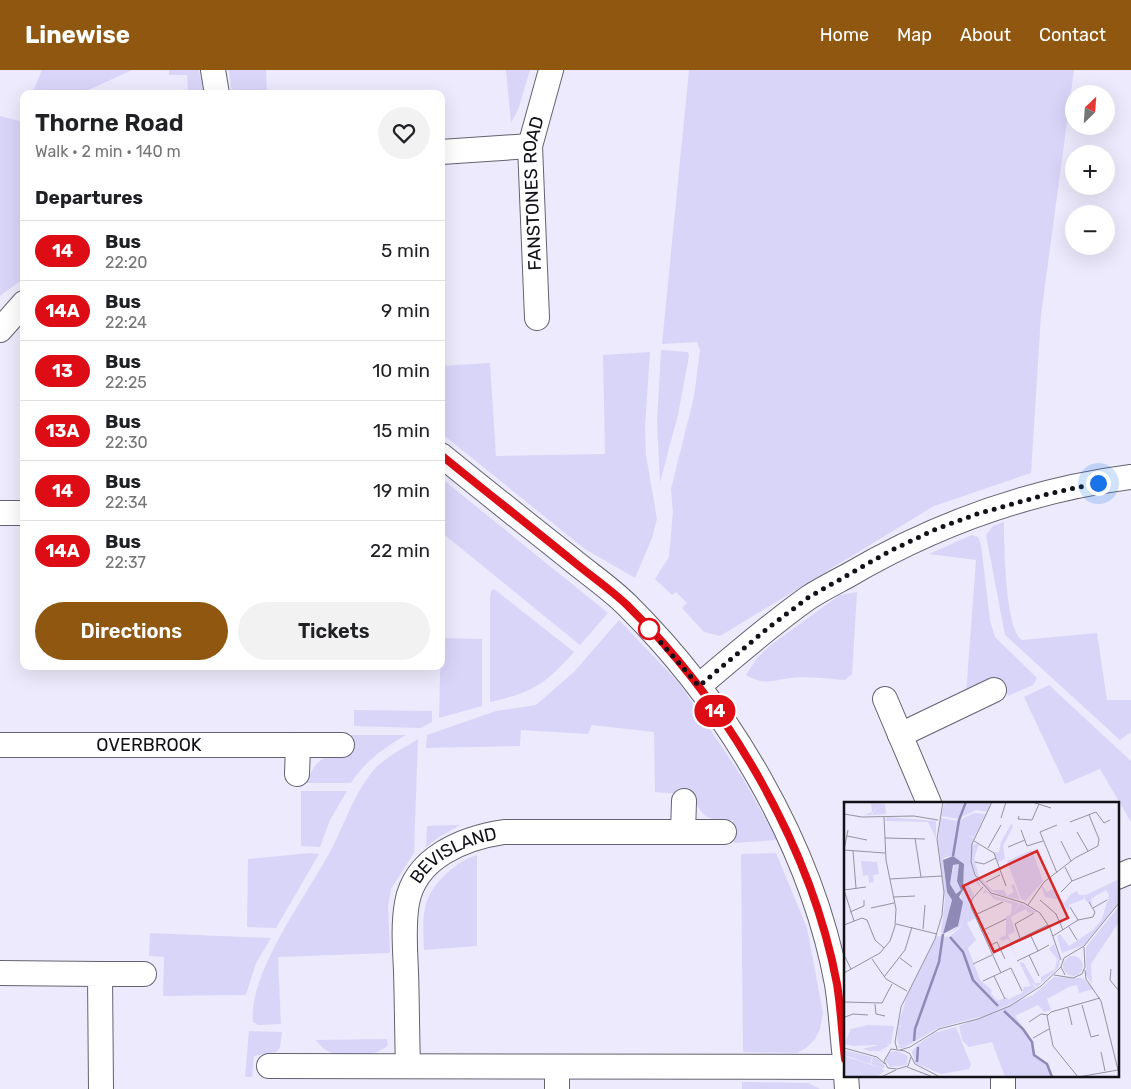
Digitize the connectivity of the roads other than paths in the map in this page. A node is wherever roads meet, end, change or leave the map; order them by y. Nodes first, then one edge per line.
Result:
1 (213, 70) edge
2 (551, 70) edge
3 (216, 90) edge
4 (530, 146) junction
5 (445, 152) edge
6 (20, 308) edge
7 (536, 318) dead end
8 (0, 330) edge
9 (445, 457) edge
10 (1131, 477) edge
11 (0, 513) edge
12 (20, 513) edge
13 (699, 686) junction
14 (994, 690) dead end
15 (884, 699) dead end
16 (900, 735) junction
17 (0, 745) edge
18 (298, 745) junction
19 (342, 745) dead end
20 (297, 774) dead end
21 (684, 801) dead end
22 (929, 802) edge
23 (683, 832) junction
24 (724, 832) dead end
25 (1131, 871) edge
26 (1118, 877) edge
27 (0, 973) edge
28 (100, 974) junction
29 (144, 974) dead end
30 (844, 1052) edge
31 (269, 1066) dead end
32 (408, 1066) junction
33 (844, 1067) edge
34 (846, 1076) edge
35 (1003, 1076) edge
36 (557, 1078) edge
37 (101, 1089) edge
38 (847, 1089) edge
39 (1003, 1089) edge

1 - 3 street
2 - 4 street, FANSTONES ROAD
4 - 5 street
4 - 7 street, FANSTONES ROAD
6 - 8 street
9 - 13 street
10 - 13 street
11 - 12 street
13 - 30 street
14 - 16 street
15 - 16 street
16 - 22 street
17 - 18 street, OVERBROOK
18 - 19 street, OVERBROOK
18 - 20 street
21 - 23 street
23 - 24 street, BEVISLAND
23 - 32 street, BEVISLAND
25 - 26 street
27 - 28 street
28 - 29 street
28 - 37 street
31 - 32 street
32 - 36 street
33 - 36 street
34 - 38 street
35 - 39 street

